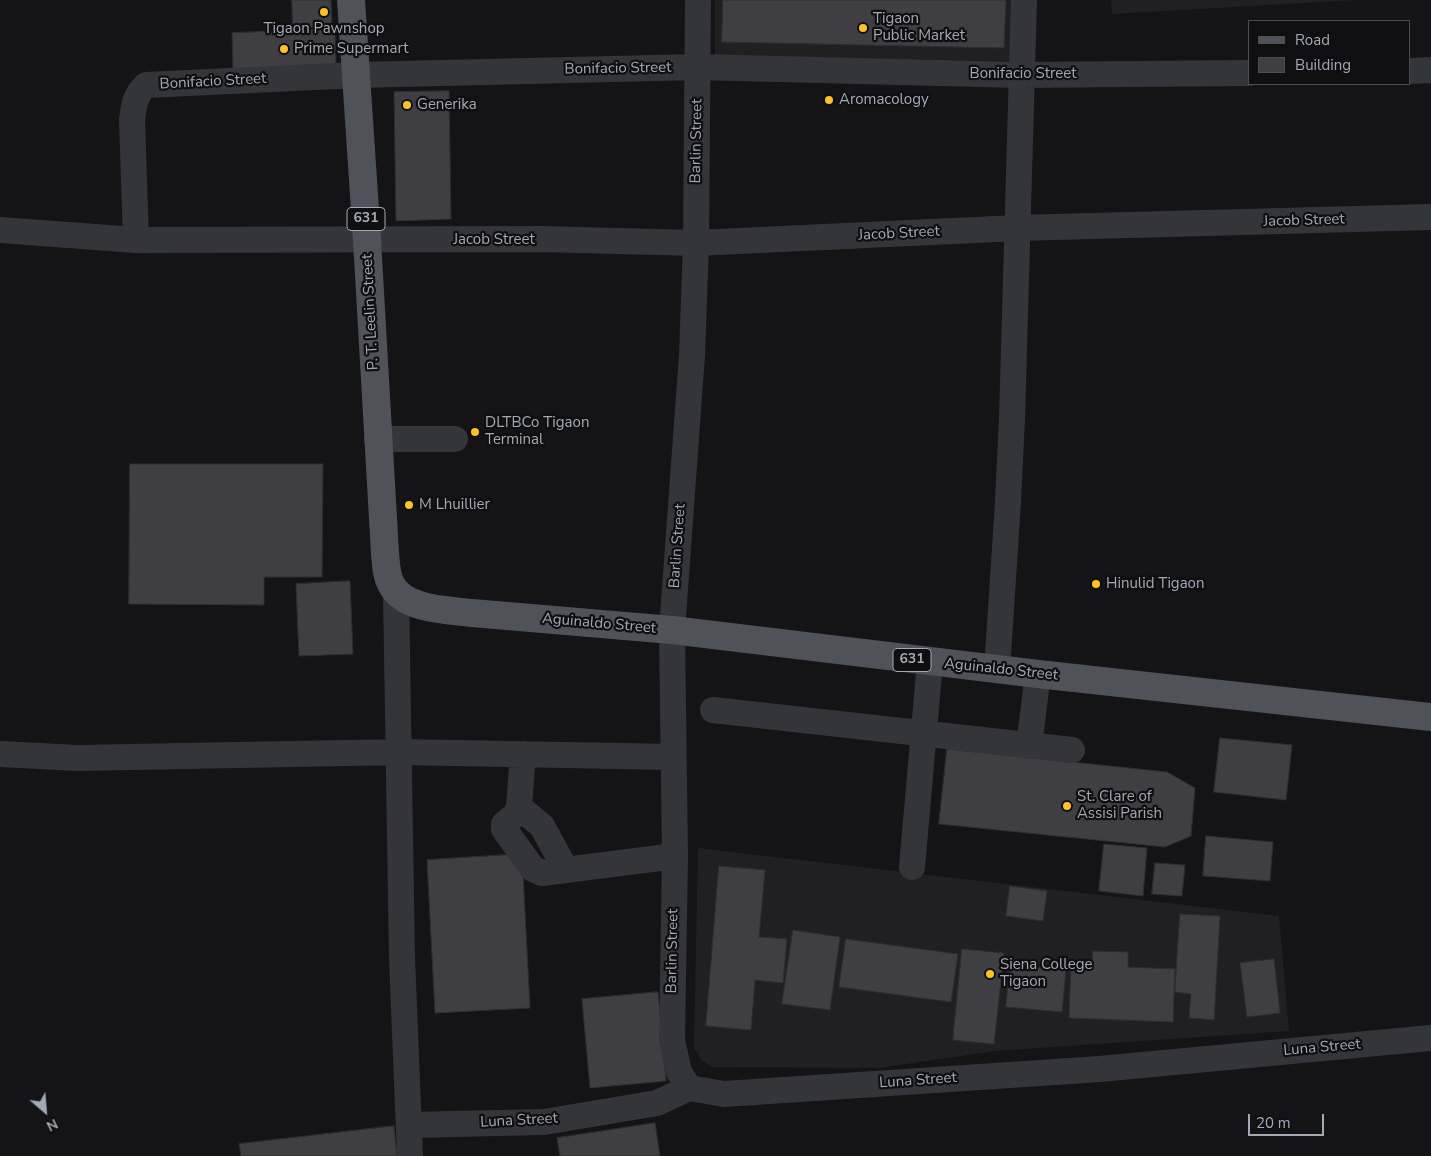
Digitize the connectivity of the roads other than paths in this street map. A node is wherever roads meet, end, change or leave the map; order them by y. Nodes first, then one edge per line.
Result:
1 (351, 0) edge
2 (698, 0) edge
3 (1024, 0) edge
4 (698, 67) junction
5 (1431, 70) edge
6 (1411, 71) edge
7 (1248, 72) edge
8 (357, 75) junction
9 (1021, 75) junction
10 (1431, 217) edge
11 (1017, 228) junction
12 (0, 230) edge
13 (136, 240) junction
14 (367, 240) junction
15 (696, 243) junction
16 (377, 439) junction
17 (455, 439) dead end
18 (396, 592) junction
19 (672, 630) junction
20 (930, 662) junction
21 (997, 670) junction
22 (1038, 674) junction
23 (713, 710) dead end
24 (1431, 717) edge
25 (924, 734) junction
26 (1029, 746) junction
27 (1072, 750) dead end
28 (400, 752) junction
29 (0, 754) edge
30 (523, 754) junction
31 (673, 757) junction
32 (675, 856) junction
33 (912, 868) dead end
34 (1431, 1038) edge
35 (689, 1088) junction
36 (409, 1125) junction
37 (410, 1156) edge

1 - 8 main road, P. T. Leelin Street / 631
2 - 4 street, Barlin Street
3 - 9 street
4 - 8 street, Bonifacio Street
4 - 9 street, Bonifacio Street
4 - 15 street, Barlin Street
5 - 6 street
7 - 9 street, Bonifacio Street
8 - 13 street, Bonifacio Street
8 - 14 main road, P. T. Leelin Street / 631
9 - 11 street
10 - 11 street, Jacob Street
11 - 15 street, Jacob Street
11 - 21 street
12 - 13 street, Jacob Street
13 - 14 street, Jacob Street
14 - 15 street, Jacob Street
14 - 16 main road, P. T. Leelin Street / 631
15 - 19 street, Barlin Street
16 - 17 street
16 - 18 main road, P. T. Leelin Street / 631
18 - 19 main road, Aguinaldo Street / 631
18 - 28 street
19 - 20 main road, Aguinaldo Street / 631
19 - 31 street, Barlin Street
20 - 21 main road, Aguinaldo Street / 631
20 - 25 street
21 - 22 main road, Aguinaldo Street / 631
22 - 24 main road, Aguinaldo Street / 631
22 - 26 street
23 - 25 street
25 - 26 street
25 - 33 street
26 - 27 street
28 - 29 street
28 - 30 street
28 - 36 street
30 - 31 street
30 - 32 street
31 - 32 street, Barlin Street
32 - 35 street, Barlin Street
34 - 35 street, Luna Street
35 - 36 street, Luna Street
36 - 37 street

